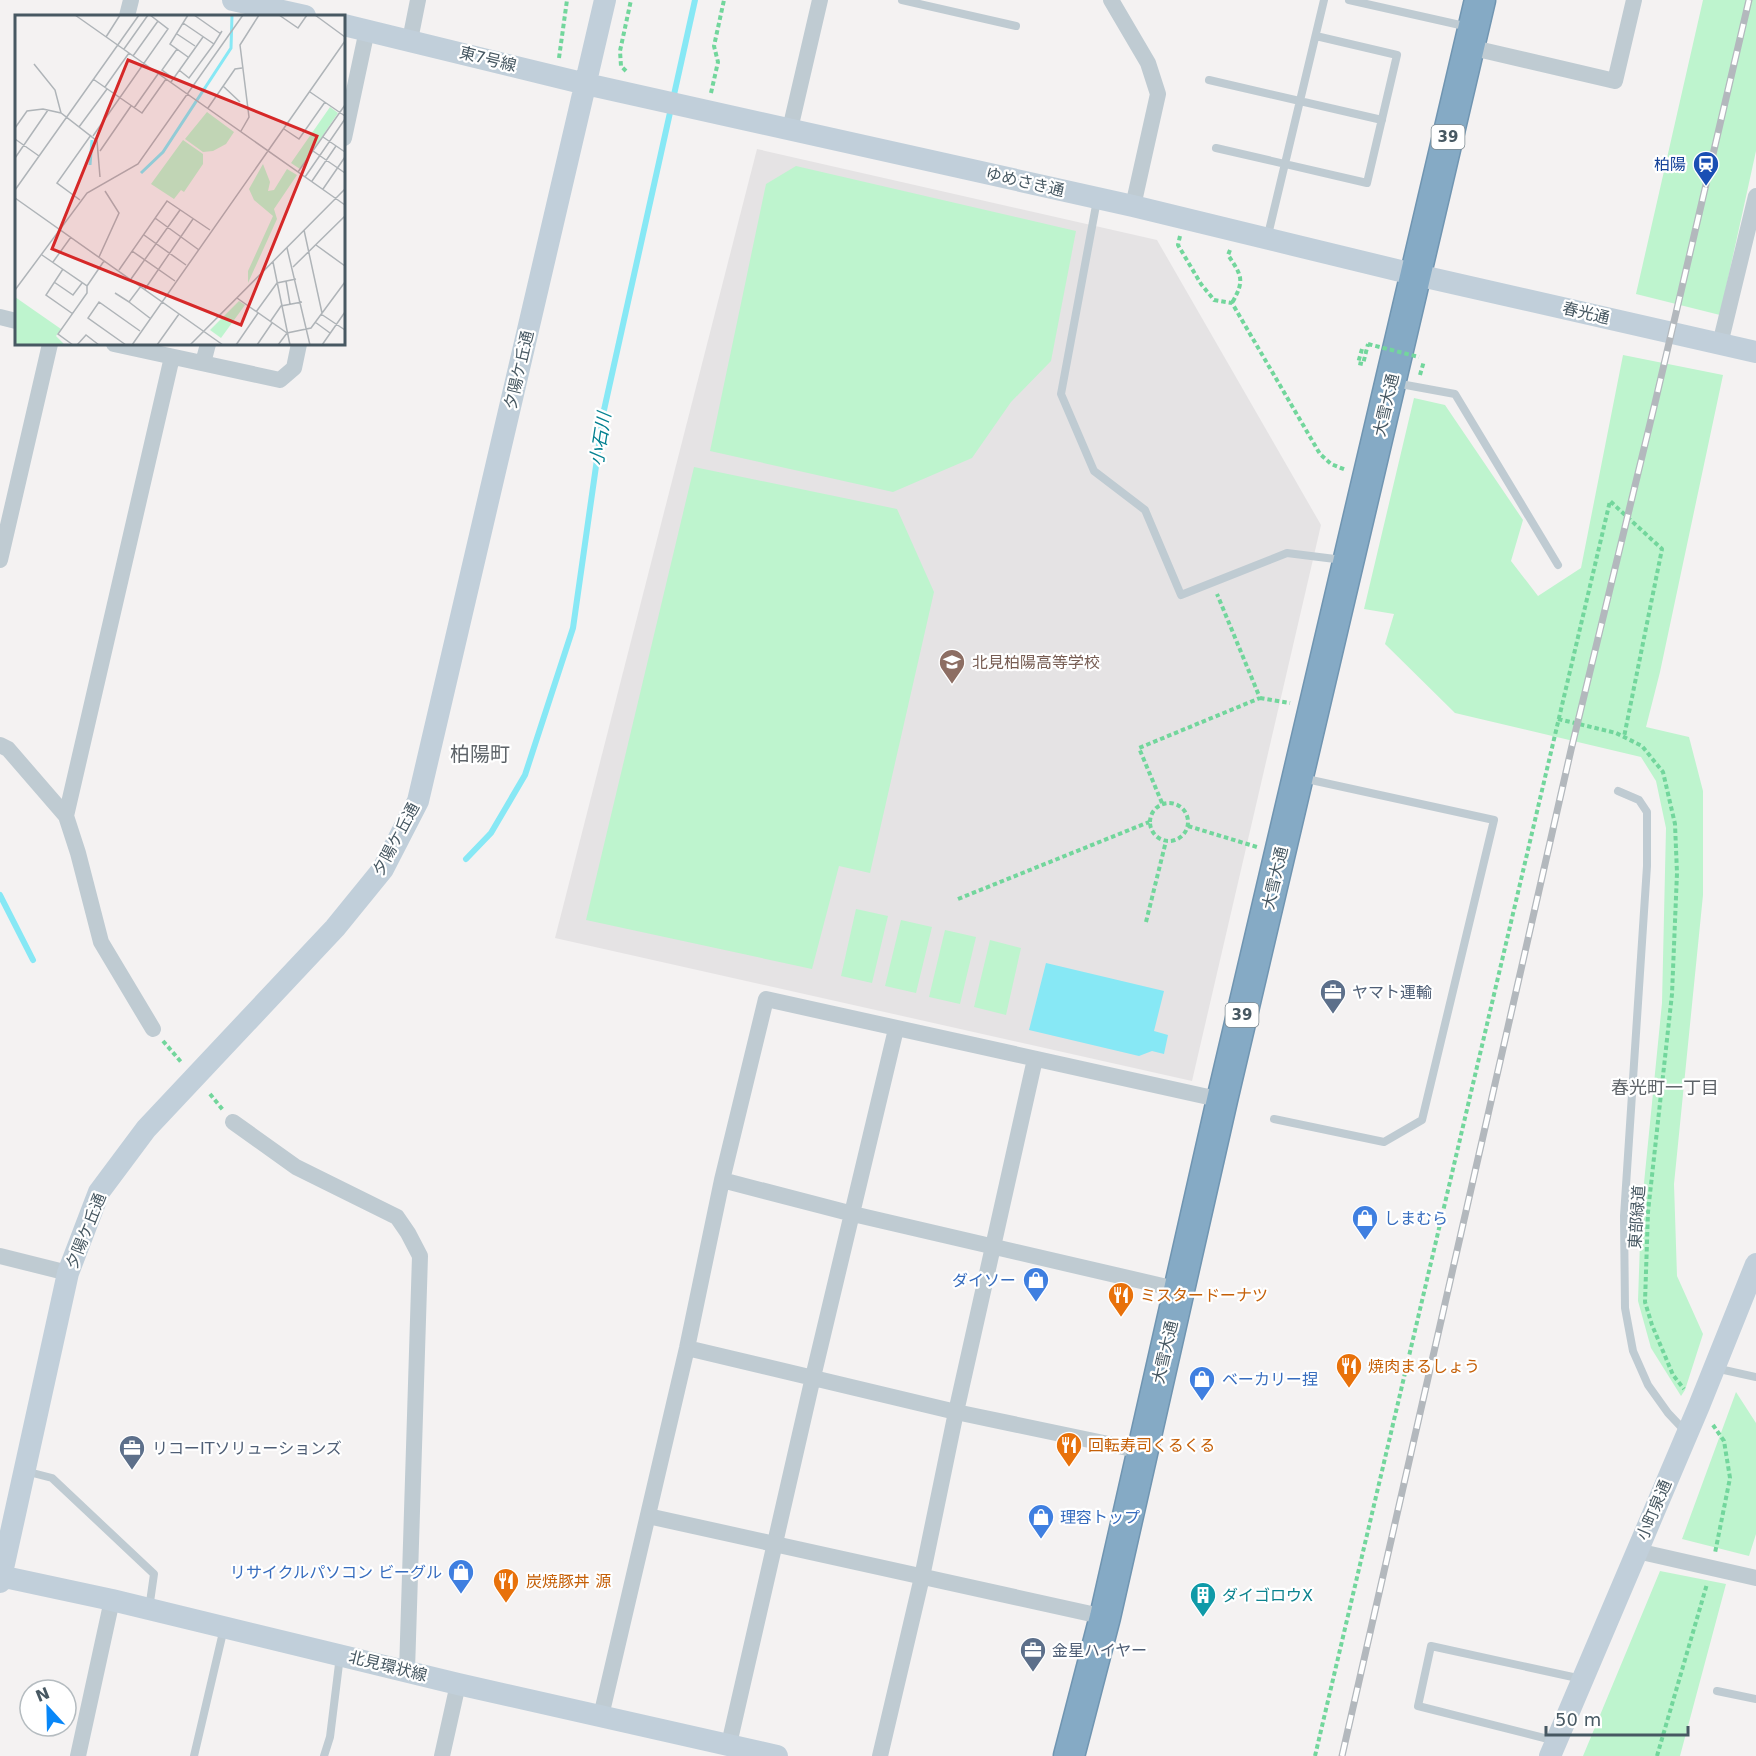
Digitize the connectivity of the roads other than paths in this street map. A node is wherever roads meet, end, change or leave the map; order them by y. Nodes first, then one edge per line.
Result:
1 (131, 0) edge
2 (233, 0) edge
3 (418, 0) edge
4 (605, 0) edge
5 (820, 0) edge
6 (902, 0) edge
7 (1111, 0) edge
8 (1324, 0) edge
9 (1349, 0) edge
10 (1480, 0) edge
11 (1634, 0) edge
12 (127, 15) edge
13 (290, 15) edge
14 (345, 25) edge
15 (1016, 26) dead end
16 (367, 30) junction
17 (1316, 36) junction
18 (1471, 38) junction
19 (410, 40) junction
20 (1209, 80) dead end
21 (586, 84) junction
22 (631, 84) joint
23 (1300, 101) junction
24 (1382, 120) junction
25 (790, 129) junction
26 (345, 133) edge
27 (1216, 148) dead end
28 (1285, 164) junction
29 (1756, 196) edge
30 (1097, 198) junction
31 (1132, 206) junction
32 (1267, 239) junction
33 (1417, 275) junction
34 (0, 317) edge
35 (15, 321) edge
36 (1720, 344) junction
37 (51, 345) edge
38 (118, 345) edge
39 (208, 345) edge
40 (299, 345) edge
41 (1756, 352) edge
42 (172, 357) junction
43 (203, 363) junction
44 (1391, 382) junction
45 (0, 560) edge
46 (1349, 561) junction
47 (1558, 566) dead end
48 (0, 745) edge
49 (1298, 777) junction
50 (1618, 790) dead end
51 (66, 816) junction
52 (153, 1029) road end
53 (896, 1029) junction
54 (1035, 1059) junction
55 (1222, 1100) junction
56 (1274, 1119) dead end
57 (233, 1122) dead end
58 (722, 1180) junction
59 (853, 1214) junction
60 (994, 1246) junction
61 (0, 1256) edge
62 (1756, 1264) edge
63 (68, 1273) junction
64 (1180, 1290) junction
65 (687, 1348) junction
66 (1714, 1367) junction
67 (813, 1377) junction
68 (1756, 1377) edge
69 (957, 1412) junction
70 (1687, 1433) junction
71 (1142, 1451) junction
72 (25, 1471) junction
73 (648, 1516) junction
74 (775, 1544) junction
75 (1637, 1551) junction
76 (922, 1577) junction
77 (1756, 1578) edge
78 (0, 1579) edge
79 (112, 1600) junction
80 (149, 1609) junction
81 (1105, 1617) junction
82 (224, 1627) junction
83 (340, 1654) junction
84 (407, 1671) junction
85 (1582, 1679) junction
86 (458, 1684) junction
87 (1717, 1691) dead end
88 (1756, 1699) edge
89 (602, 1716) junction
90 (729, 1744) junction
91 (1553, 1749) edge
92 (78, 1756) edge
93 (194, 1756) edge
94 (324, 1756) edge
95 (442, 1756) edge
96 (777, 1756) edge
97 (880, 1756) edge
98 (1070, 1756) edge

1 - 12 street
2 - 13 street
3 - 19 street
4 - 21 street, 夕陽ケ丘通
5 - 25 street
6 - 15 lane
7 - 31 street
8 - 17 lane
9 - 18 lane
10 - 18 highway, 大雪大通 / 39
11 - 18 street
14 - 16 street, 東7号線
16 - 19 street, 東7号線
16 - 26 street
17 - 23 lane
17 - 24 lane
18 - 33 highway, 大雪大通 / 39
19 - 21 street, 東7号線
20 - 23 lane
21 - 22 street, 東7号線
21 - 63 street, 夕陽ケ丘通
22 - 25 street, ゆめさき通
23 - 24 lane
23 - 28 lane
24 - 28 lane
25 - 30 street, ゆめさき通
27 - 28 lane
28 - 32 lane
29 - 36 street
30 - 31 street, ゆめさき通
30 - 46 lane
31 - 32 street, ゆめさき通
32 - 33 street, ゆめさき通
33 - 36 street, 春光通
33 - 44 highway, 大雪大通 / 39
34 - 35 street
36 - 41 street, 春光通
37 - 45 street
38 - 42 street
39 - 43 street
40 - 43 street
42 - 43 street
42 - 51 street
44 - 46 highway, 大雪大通 / 39
44 - 47 lane
46 - 49 highway, 大雪大通 / 39
48 - 51 street
49 - 55 highway, 大雪大通 / 39
49 - 56 lane
50 - 70 lane
51 - 52 street
53 - 54 street
53 - 58 street
53 - 59 street
54 - 55 street
54 - 60 street
55 - 64 highway, 大雪大通 / 39
57 - 84 street
58 - 59 street
58 - 65 street
59 - 60 street
59 - 67 street
60 - 64 street
60 - 69 street
61 - 63 street
62 - 66 street, 小町泉通
63 - 72 street, 夕陽ケ丘通
64 - 71 highway, 大雪大通 / 39
65 - 67 street
65 - 73 street
66 - 68 lane
66 - 70 street, 小町泉通
67 - 69 street
67 - 74 street
69 - 71 street
69 - 76 street
70 - 75 street, 小町泉通
71 - 81 highway, 大雪大通 / 39
72 - 78 street, 夕陽ケ丘通
72 - 80 lane
73 - 74 street
73 - 89 street
74 - 76 street
74 - 90 street
75 - 77 street
75 - 85 street, 小町泉通
76 - 81 street
76 - 97 street
78 - 79 street, 北見環状線
79 - 80 street, 北見環状線
79 - 92 street
80 - 82 street, 北見環状線
81 - 98 highway, 大雪大通 / 39
82 - 83 street, 北見環状線
82 - 93 lane
83 - 84 street, 北見環状線
83 - 94 lane
84 - 86 street, 北見環状線
85 - 91 street, 小町泉通
85 - 91 lane
86 - 89 street, 北見環状線
86 - 95 street
87 - 88 lane
89 - 90 street, 北見環状線
90 - 96 street, 北見環状線

